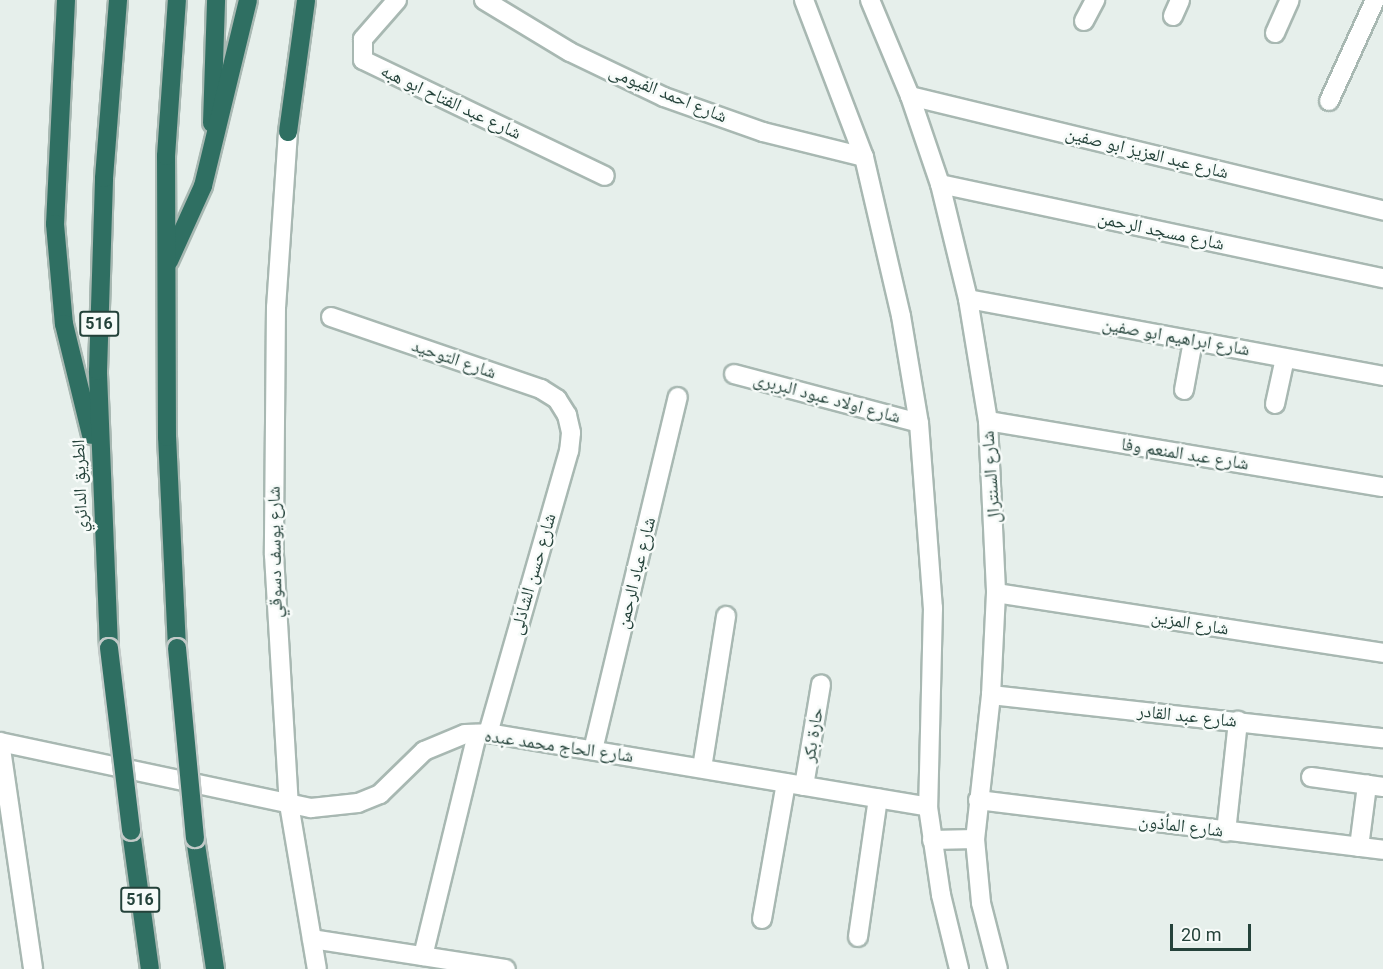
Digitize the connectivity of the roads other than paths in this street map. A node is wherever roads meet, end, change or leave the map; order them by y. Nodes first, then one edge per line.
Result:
1 (66, 0) edge
2 (118, 0) edge
3 (177, 0) edge
4 (216, 0) edge
5 (248, 0) edge
6 (306, 0) edge
7 (398, 0) edge
8 (484, 0) edge
9 (804, 0) edge
10 (870, 0) edge
11 (1095, 0) edge
12 (1290, 0) edge
13 (1375, 0) edge
14 (1084, 21) dead end
15 (1275, 33) dead end
16 (910, 96) junction
17 (1329, 101) dead end
18 (288, 132) joint
19 (212, 146) junction
20 (864, 157) junction
21 (605, 176) dead end
22 (940, 184) junction
23 (1383, 210) edge
24 (169, 262) junction
25 (1383, 278) edge
26 (968, 299) junction
27 (331, 317) dead end
28 (1193, 341) junction
29 (1285, 358) junction
30 (734, 374) dead end
31 (1383, 376) edge
32 (1184, 390) dead end
33 (678, 397) dead end
34 (1275, 404) dead end
35 (567, 414) joint
36 (988, 421) junction
37 (919, 423) junction
38 (99, 467) junction
39 (1383, 487) edge
40 (996, 593) junction
41 (726, 616) dead end
42 (1383, 654) edge
43 (821, 684) dead end
44 (991, 695) junction
45 (1238, 722) junction
46 (483, 733) junction
47 (1383, 738) edge
48 (0, 742) edge
49 (593, 750) junction
50 (702, 768) junction
51 (1311, 777) dead end
52 (786, 783) junction
53 (804, 786) junction
54 (1375, 786) edge
55 (878, 798) junction
56 (978, 800) junction
57 (289, 804) junction
58 (928, 807) junction
59 (1226, 832) junction
60 (975, 839) junction
61 (932, 840) junction
62 (1359, 847) junction
63 (1383, 850) edge
64 (762, 919) dead end
65 (858, 937) dead end
66 (312, 939) junction
67 (423, 956) junction
68 (33, 969) edge
69 (150, 969) edge
70 (215, 969) edge
71 (317, 969) edge
72 (506, 969) edge
73 (960, 969) edge
74 (998, 969) edge

1 - 38 highway
2 - 38 highway, الطريق الدائري / 516
3 - 24 highway
4 - 19 highway
5 - 19 highway
6 - 18 highway
7 - 21 street, شارع عبد الفتاح ابو هبه
8 - 20 street, شارع احمد الفيومى
9 - 20 street
10 - 16 street, شارع السنترال
11 - 14 street
12 - 15 street
13 - 17 street
16 - 22 street, شارع السنترال
16 - 23 street, شارع عبد العزيز ابو صفين
18 - 57 street, شارع يوسف دسوقي
19 - 24 highway
20 - 37 street
22 - 25 street, شارع مسجد الرحمن
22 - 26 street, شارع السنترال
24 - 70 highway, bridge
26 - 28 street, شارع ابراهيم ابو صفين
26 - 36 street, شارع السنترال
27 - 35 street, شارع التوحيد
28 - 29 street, شارع ابراهيم ابو صفين
28 - 32 street
29 - 31 street, شارع ابراهيم ابو صفين
29 - 34 street
30 - 37 street, شارع اولاد عبود البربرى
33 - 49 street, شارع عباد الرحمن
35 - 46 street, شارع حسن الشاذلى
36 - 39 street, شارع عبد المنعم وفا
36 - 40 street, شارع السنترال
37 - 58 street
38 - 69 highway, الطريق الدائري / 516, bridge
40 - 42 street, شارع المزين
40 - 44 street, شارع السنترال
41 - 50 street
43 - 53 street, حارة بكر
44 - 45 street, شارع عبد القادر
44 - 56 street, شارع السنترال
45 - 47 street, شارع عبد القادر
45 - 59 street
46 - 49 street, شارع الحاج محمد عبده
46 - 57 street, شارع الحاج محمد عبده
46 - 67 street, شارع حسن الشاذلى
48 - 57 street, شارع الحاج محمد عبده
48 - 68 street
49 - 50 street, شارع الحاج محمد عبده
50 - 52 street, شارع الحاج محمد عبده
51 - 54 street
52 - 53 street, شارع الحاج محمد عبده
52 - 64 street
53 - 55 street, شارع الحاج محمد عبده
54 - 62 street
55 - 58 street, شارع الحاج محمد عبده
55 - 65 street
56 - 59 street, شارع المأذون
56 - 60 street, شارع السنترال
57 - 66 street, شارع يوسف دسوقي
58 - 61 street
59 - 62 street, شارع المأذون
60 - 61 street
60 - 74 street, شارع السنترال
61 - 73 street
62 - 63 street, شارع المأذون
66 - 67 street
66 - 71 street, شارع يوسف دسوقي
67 - 72 street

